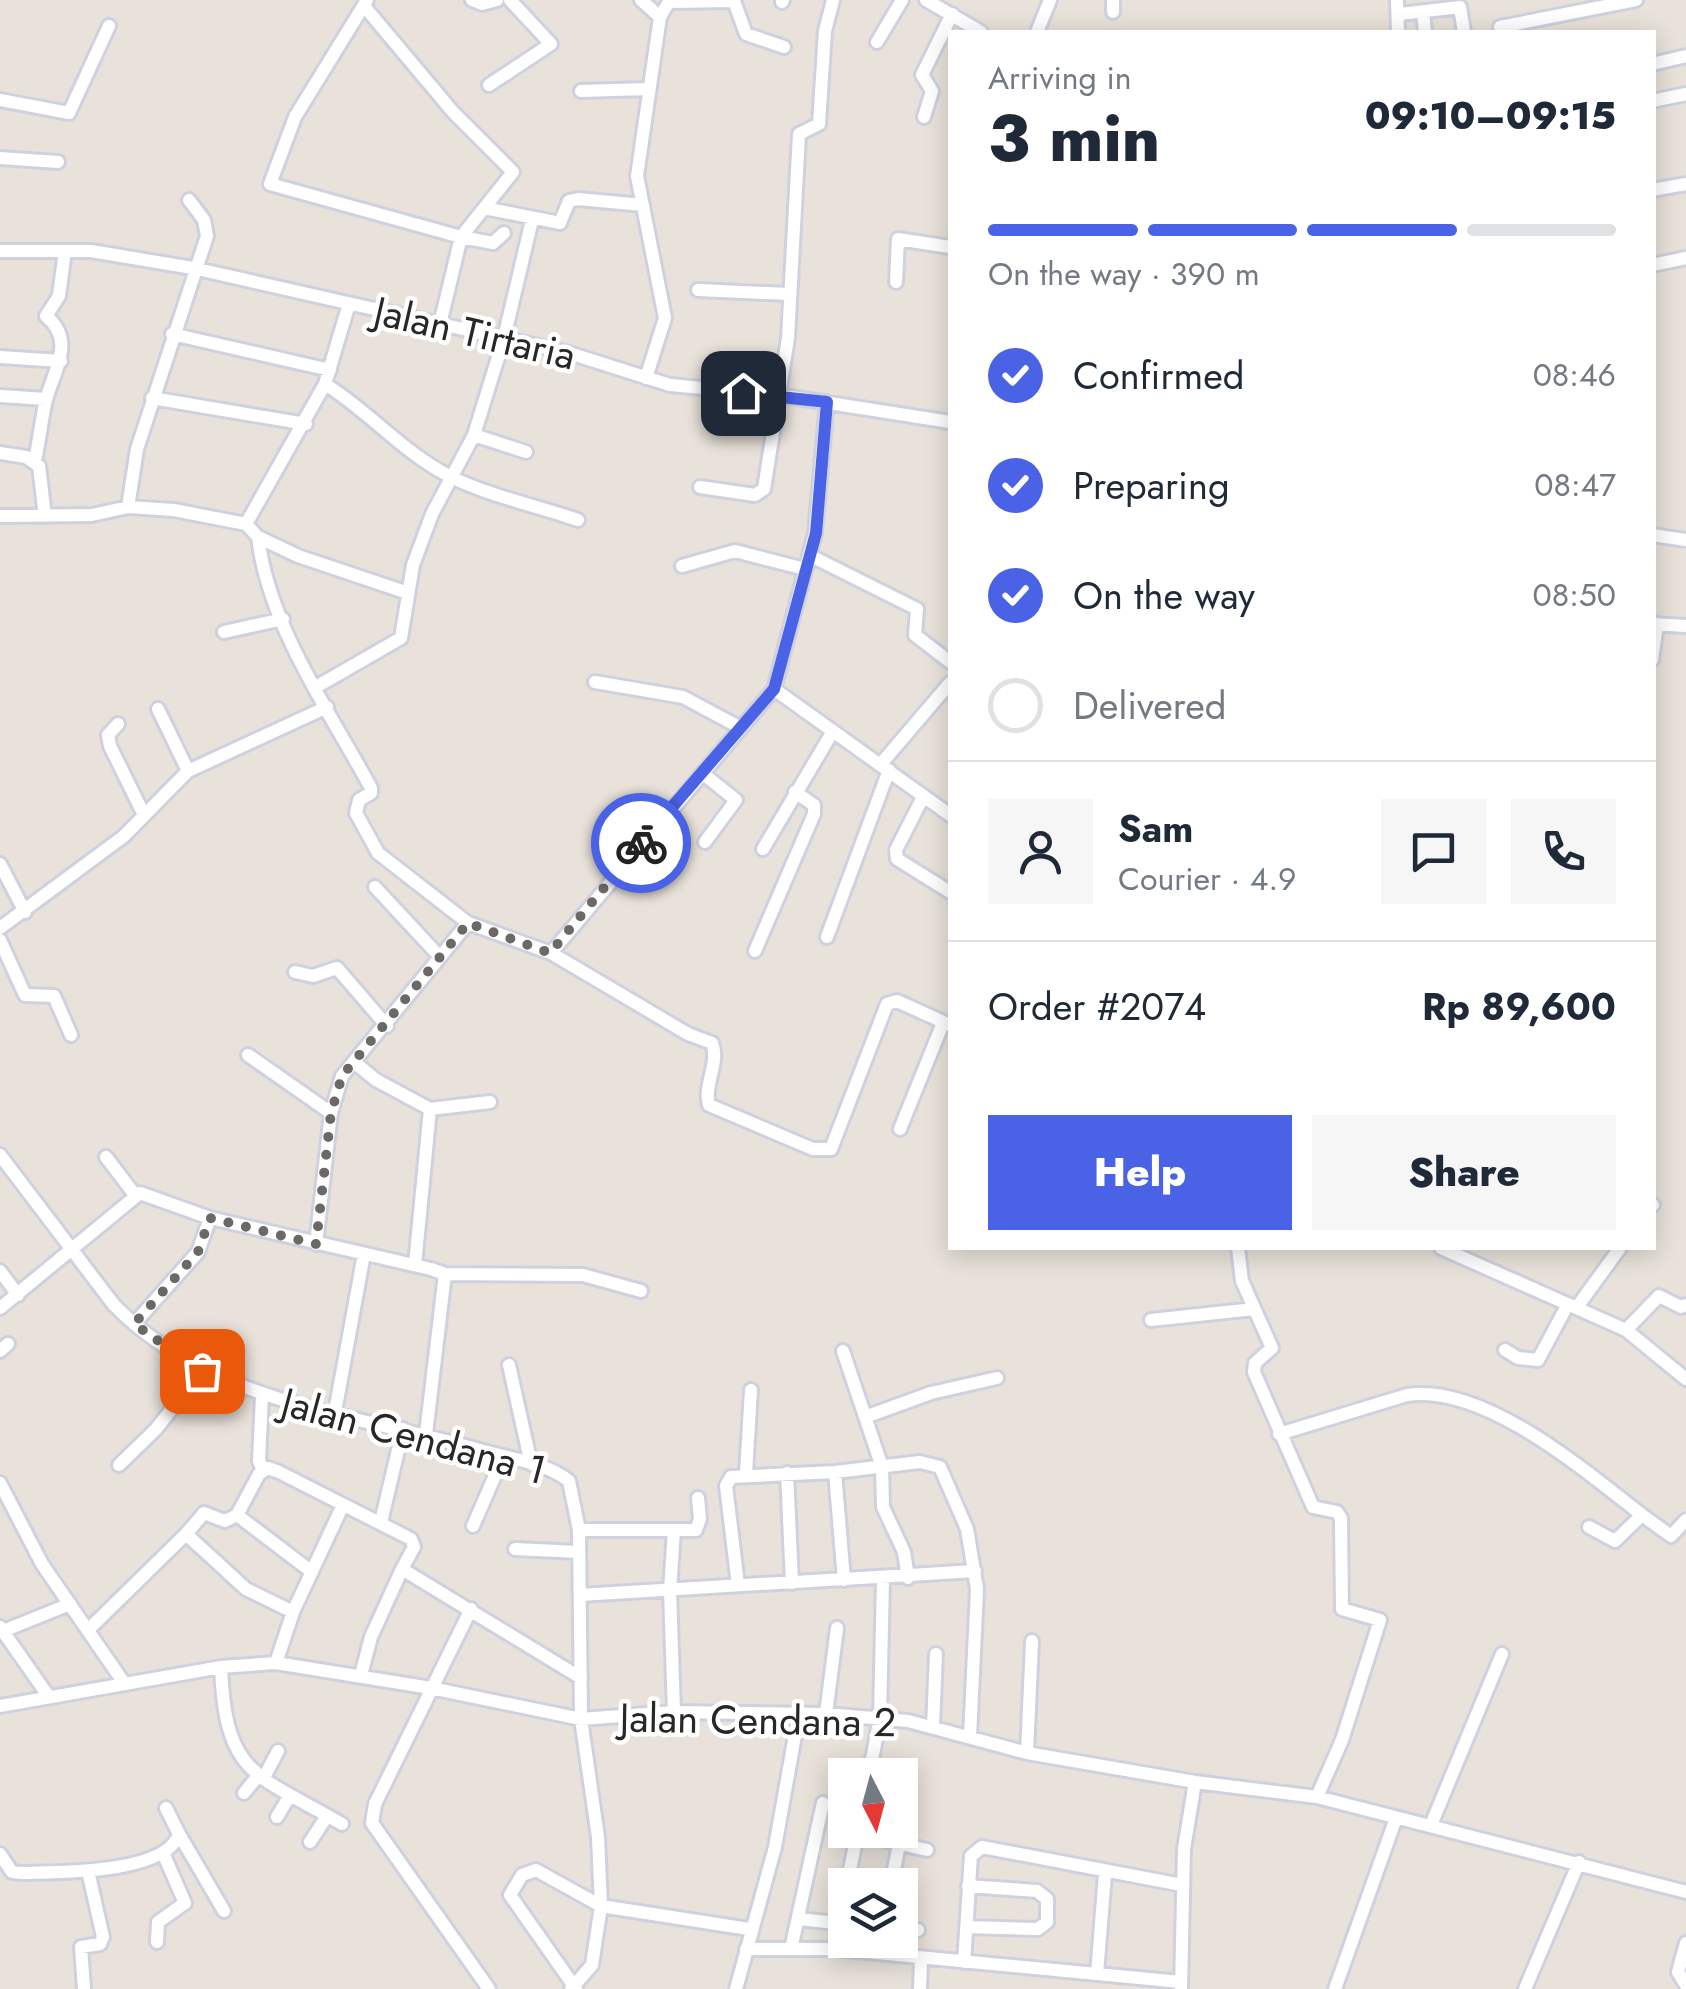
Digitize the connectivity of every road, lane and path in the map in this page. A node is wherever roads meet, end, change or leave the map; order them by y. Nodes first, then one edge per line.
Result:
1 (472, 0) edge
2 (497, 0) edge
3 (510, 0) edge
4 (641, 0) edge
5 (834, 0) edge
6 (902, 0) edge
7 (926, 0) edge
8 (1050, 0) edge
9 (1636, 0) edge
10 (669, 1) edge
11 (365, 3) edge
12 (1575, 6) edge
13 (1398, 7) edge
14 (1422, 12) junction
15 (952, 14) junction
16 (660, 17) junction
17 (109, 26) dead end
18 (1500, 26) dead end
19 (978, 30) edge
20 (1038, 30) edge
21 (1425, 30) edge
22 (1464, 30) edge
23 (877, 42) dead end
24 (784, 47) dead end
25 (1686, 56) edge
26 (1656, 63) edge
27 (489, 85) dead end
28 (648, 89) junction
29 (581, 91) dead end
30 (1686, 94) edge
31 (0, 100) edge
32 (1656, 100) edge
33 (924, 117) dead end
34 (0, 158) edge
35 (58, 162) dead end
36 (1686, 184) edge
37 (1656, 189) edge
38 (188, 200) dead end
39 (644, 204) junction
40 (484, 208) junction
41 (532, 220) junction
42 (504, 233) dead end
43 (461, 237) junction
44 (948, 247) edge
45 (0, 251) edge
46 (65, 251) junction
47 (1686, 258) edge
48 (1656, 264) edge
49 (194, 268) junction
50 (896, 282) dead end
51 (698, 290) dead end
52 (790, 294) junction
53 (349, 304) junction
54 (440, 324) junction
55 (172, 334) junction
56 (504, 338) junction
57 (0, 357) edge
58 (62, 361) junction
59 (327, 377) junction
60 (646, 378) junction
61 (778, 395) junction
62 (0, 396) edge
63 (152, 398) junction
64 (46, 399) junction
65 (827, 402) junction
66 (948, 422) edge
67 (306, 424) junction
68 (474, 435) junction
69 (526, 452) dead end
70 (0, 453) edge
71 (34, 460) junction
72 (453, 478) junction
73 (700, 487) dead end
74 (128, 507) junction
75 (0, 516) edge
76 (45, 516) junction
77 (578, 520) dead end
78 (246, 524) junction
79 (1656, 536) edge
80 (258, 537) junction
81 (1686, 540) edge
82 (808, 562) junction
83 (682, 566) dead end
84 (408, 594) junction
85 (283, 619) junction
86 (1656, 624) edge
87 (1686, 626) edge
88 (224, 632) dead end
89 (948, 660) edge
90 (595, 682) dead end
91 (948, 685) edge
92 (316, 687) junction
93 (774, 689) junction
94 (327, 708) junction
95 (158, 709) dead end
96 (118, 724) dead end
97 (741, 728) junction
98 (832, 731) junction
99 (885, 768) junction
100 (188, 770) junction
101 (702, 773) junction
102 (795, 792) junction
103 (923, 797) junction
104 (142, 813) junction
105 (948, 814) edge
106 (704, 842) dead end
107 (763, 849) dead end
108 (0, 864) edge
109 (375, 887) dead end
110 (948, 891) edge
111 (25, 912) junction
112 (468, 923) junction
113 (0, 928) edge
114 (826, 937) dead end
115 (0, 940) edge
116 (755, 951) dead end
117 (550, 953) junction
118 (439, 956) junction
119 (294, 972) dead end
120 (946, 1024) edge
121 (387, 1026) junction
122 (71, 1034) dead end
123 (248, 1056) dead end
124 (354, 1062) junction
125 (490, 1102) dead end
126 (430, 1109) junction
127 (331, 1113) junction
128 (900, 1129) dead end
129 (0, 1155) edge
130 (106, 1157) dead end
131 (135, 1196) junction
132 (210, 1218) junction
133 (316, 1244) junction
134 (72, 1248) junction
135 (1238, 1250) edge
136 (1451, 1250) edge
137 (1618, 1250) edge
138 (364, 1254) junction
139 (416, 1265) junction
140 (0, 1271) edge
141 (446, 1274) junction
142 (641, 1291) dead end
143 (18, 1295) junction
144 (1686, 1305) edge
145 (1572, 1306) junction
146 (0, 1308) edge
147 (1254, 1309) junction
148 (1151, 1320) dead end
149 (134, 1324) junction
150 (1626, 1330) junction
151 (1504, 1350) dead end
152 (843, 1352) dead end
153 (509, 1364) dead end
154 (202, 1371) junction
155 (997, 1378) dead end
156 (1686, 1379) edge
157 (750, 1390) dead end
158 (262, 1394) junction
159 (335, 1412) junction
160 (865, 1417) junction
161 (404, 1429) junction
162 (426, 1434) junction
163 (1279, 1434) junction
164 (503, 1457) junction
165 (120, 1464) dead end
166 (531, 1464) junction
167 (882, 1467) junction
168 (264, 1470) junction
169 (835, 1472) junction
170 (787, 1473) junction
171 (746, 1474) junction
172 (0, 1483) edge
173 (698, 1498) dead end
174 (342, 1507) junction
175 (1642, 1514) junction
176 (237, 1515) junction
177 (1686, 1520) edge
178 (380, 1522) junction
179 (474, 1526) dead end
180 (1589, 1527) dead end
181 (579, 1530) junction
182 (674, 1530) junction
183 (186, 1534) junction
184 (516, 1549) dead end
185 (579, 1552) junction
186 (402, 1569) junction
187 (975, 1571) junction
188 (312, 1572) junction
189 (883, 1578) junction
190 (908, 1578) junction
191 (844, 1580) junction
192 (792, 1583) junction
193 (738, 1586) junction
194 (670, 1591) junction
195 (580, 1594) junction
196 (70, 1604) junction
197 (470, 1609) junction
198 (293, 1612) junction
199 (837, 1628) dead end
200 (2, 1629) edge
201 (88, 1630) junction
202 (1032, 1640) dead end
203 (936, 1654) dead end
204 (1502, 1654) dead end
205 (276, 1663) junction
206 (222, 1666) junction
207 (361, 1675) junction
208 (580, 1678) junction
209 (124, 1683) junction
210 (431, 1688) junction
211 (49, 1698) junction
212 (0, 1706) edge
213 (674, 1712) junction
214 (799, 1713) junction
215 (826, 1714) junction
216 (880, 1718) junction
217 (581, 1719) junction
218 (933, 1727) junction
219 (970, 1737) junction
220 (278, 1751) dead end
221 (1027, 1753) junction
222 (872, 1758) edge
223 (260, 1777) junction
224 (1195, 1782) junction
225 (244, 1793) dead end
226 (290, 1795) junction
227 (1316, 1797) junction
228 (823, 1803) dead end
229 (166, 1808) dead end
230 (328, 1816) junction
231 (277, 1817) dead end
232 (1396, 1818) junction
233 (342, 1824) dead end
234 (1431, 1825) junction
235 (179, 1834) junction
236 (310, 1842) dead end
237 (918, 1848) edge
238 (927, 1850) dead end
239 (163, 1853) junction
240 (0, 1854) edge
241 (1579, 1862) junction
242 (88, 1872) junction
243 (1105, 1874) junction
244 (968, 1886) junction
245 (1182, 1886) junction
246 (1686, 1892) edge
247 (601, 1906) junction
248 (224, 1912) dead end
249 (799, 1919) junction
250 (828, 1922) edge
251 (967, 1927) junction
252 (750, 1929) junction
253 (157, 1942) dead end
254 (1686, 1942) edge
255 (746, 1949) junction
256 (790, 1949) junction
257 (921, 1960) junction
258 (964, 1962) junction
259 (1097, 1974) junction
260 (1181, 1985) edge
261 (1686, 1986) edge
262 (574, 1988) edge
263 (84, 1989) edge
264 (490, 1989) edge
265 (736, 1989) edge
266 (920, 1989) edge
267 (1335, 1989) edge
268 (1525, 1989) edge

1 - 2 street
3 - 27 street
4 - 16 street
5 - 52 street
6 - 23 street
7 - 15 street
8 - 20 street
9 - 12 street
10 - 16 street
10 - 24 street
11 - 40 street
11 - 43 street
12 - 18 street
13 - 14 street
14 - 21 street
14 - 22 street
15 - 19 street
15 - 33 street
16 - 28 street
17 - 31 street
25 - 26 street
28 - 29 street
28 - 39 street
30 - 32 street
34 - 35 street
36 - 37 street
38 - 49 street
39 - 41 street
39 - 60 street
40 - 41 street
40 - 43 street
41 - 56 street
42 - 43 street
43 - 54 street
44 - 50 street
45 - 46 street, Jalan Tirtaria
46 - 49 street, Jalan Tirtaria
46 - 58 street
47 - 48 street
49 - 53 street, Jalan Tirtaria
49 - 55 street
51 - 52 street
52 - 61 street
53 - 54 street, Jalan Tirtaria
53 - 59 street
54 - 56 street, Jalan Tirtaria
55 - 59 street
55 - 63 street
56 - 60 street, Jalan Tirtaria
56 - 68 street
57 - 58 street
58 - 64 street
59 - 67 street
59 - 72 street
60 - 61 street, Jalan Tirtaria
61 - 65 street, Jalan Tirtaria
61 - 73 street
62 - 64 street
63 - 67 street
63 - 74 street
64 - 71 street
65 - 66 street, Jalan Tirtaria
65 - 82 street
67 - 78 street
68 - 69 street
68 - 72 street
70 - 71 street
71 - 76 street
72 - 77 street
72 - 84 street
74 - 76 street
74 - 78 street
75 - 76 street
78 - 80 street
79 - 81 street
80 - 84 street
80 - 85 street
82 - 83 street
82 - 89 street
82 - 93 street
84 - 92 street
85 - 88 street
85 - 92 street
86 - 87 street
90 - 97 street
91 - 99 street
92 - 94 street
93 - 97 street
93 - 98 street
94 - 100 street
94 - 112 street
95 - 100 street
96 - 104 street
97 - 101 street
98 - 99 street
98 - 102 street
99 - 103 street
99 - 114 street
100 - 104 street
101 - 106 street
101 - 117 street
102 - 107 street
102 - 116 street
103 - 105 street
103 - 110 street
104 - 111 street
108 - 111 street
109 - 118 street
111 - 113 street
112 - 117 street
112 - 118 street
115 - 122 street
117 - 120 street
118 - 121 street
119 - 121 street
120 - 128 street
121 - 124 street
123 - 127 street
124 - 126 street
124 - 127 street
125 - 126 street
126 - 139 street
127 - 133 street
129 - 134 street, Jalan Cendana 1
130 - 131 street
131 - 132 street
131 - 134 street
132 - 133 street
132 - 149 street
133 - 138 street
134 - 143 street
134 - 149 street, Jalan Cendana 1
135 - 147 street
136 - 145 street
137 - 145 street
138 - 139 street
138 - 159 street
139 - 141 street
140 - 143 street
141 - 142 street
141 - 162 street
143 - 146 street
144 - 150 street
145 - 150 street
145 - 151 street
147 - 148 street
147 - 163 street
149 - 154 street, Jalan Cendana 1
150 - 156 street
152 - 160 street
153 - 166 street
154 - 158 street, Jalan Cendana 1
154 - 165 street
155 - 160 street
157 - 171 street
158 - 159 street, Jalan Cendana 1
158 - 168 street
159 - 161 street, Jalan Cendana 1
160 - 167 street
161 - 162 street, Jalan Cendana 1
161 - 178 street
162 - 164 street, Jalan Cendana 1
163 - 175 street
163 - 227 street
164 - 166 street, Jalan Cendana 1
164 - 179 street
166 - 181 street, Jalan Cendana 1
167 - 169 street
167 - 187 street
167 - 190 street
168 - 174 street
168 - 176 street
169 - 170 street
169 - 191 street
170 - 171 street
170 - 192 street
171 - 193 street
172 - 196 street
173 - 182 street
174 - 178 street
174 - 188 street
175 - 177 street
175 - 180 street
176 - 183 street
176 - 188 street
178 - 186 street
181 - 182 street
181 - 185 street, Jalan Cendana 1
182 - 194 street
183 - 198 street
183 - 201 street
184 - 185 street
185 - 195 street, Jalan Cendana 1
186 - 197 street
186 - 207 street
187 - 190 street
187 - 219 street
188 - 198 street
189 - 190 street
189 - 191 street
189 - 216 street
191 - 192 street
192 - 193 street
193 - 194 street
194 - 195 street
194 - 213 street
195 - 208 street, Jalan Cendana 1
196 - 200 street
196 - 201 street
197 - 208 street
197 - 210 street
198 - 205 street
199 - 215 street
200 - 211 street
201 - 209 street
202 - 221 street
203 - 218 street
204 - 234 street
205 - 206 street, Jalan Cendana 2
205 - 207 street, Jalan Cendana 2
206 - 209 street, Jalan Cendana 2
206 - 223 street
207 - 210 street, Jalan Cendana 2
208 - 217 street, Jalan Cendana 1
209 - 211 street, Jalan Cendana 2
210 - 217 street, Jalan Cendana 2
210 - 264 street
211 - 212 street, Jalan Cendana 2
213 - 214 street, Jalan Cendana 2
213 - 217 street, Jalan Cendana 2
214 - 215 street, Jalan Cendana 2
214 - 252 street
215 - 216 street, Jalan Cendana 2
216 - 218 street, Jalan Cendana 2
216 - 222 street
217 - 247 street, Jalan Cendana 1
218 - 219 street, Jalan Cendana 2
219 - 221 street, Jalan Cendana 2
220 - 223 street
221 - 224 street, Jalan Cendana 2
223 - 225 street
223 - 226 street
224 - 227 street, Jalan Cendana 2
224 - 245 street
226 - 230 street
226 - 231 street
227 - 232 street, Jalan Cendana 2
228 - 249 street
229 - 235 street
230 - 233 street
230 - 236 street
232 - 234 street, Jalan Cendana 2
232 - 267 street
234 - 241 street, Jalan Cendana 2
235 - 239 street
235 - 248 street
237 - 238 street
239 - 242 street
239 - 253 street
240 - 242 street
241 - 246 street, Jalan Cendana 2
241 - 268 street
242 - 263 street
243 - 244 street
243 - 245 street
243 - 259 street
244 - 251 street
244 - 251 street
245 - 260 street
247 - 252 street
247 - 262 street, Jalan Cendana 1
247 - 262 street
249 - 250 street
249 - 256 street
251 - 258 street
252 - 255 street
254 - 261 street
255 - 256 street
255 - 265 street
256 - 257 street
257 - 258 street
257 - 266 street
258 - 259 street
259 - 260 street

